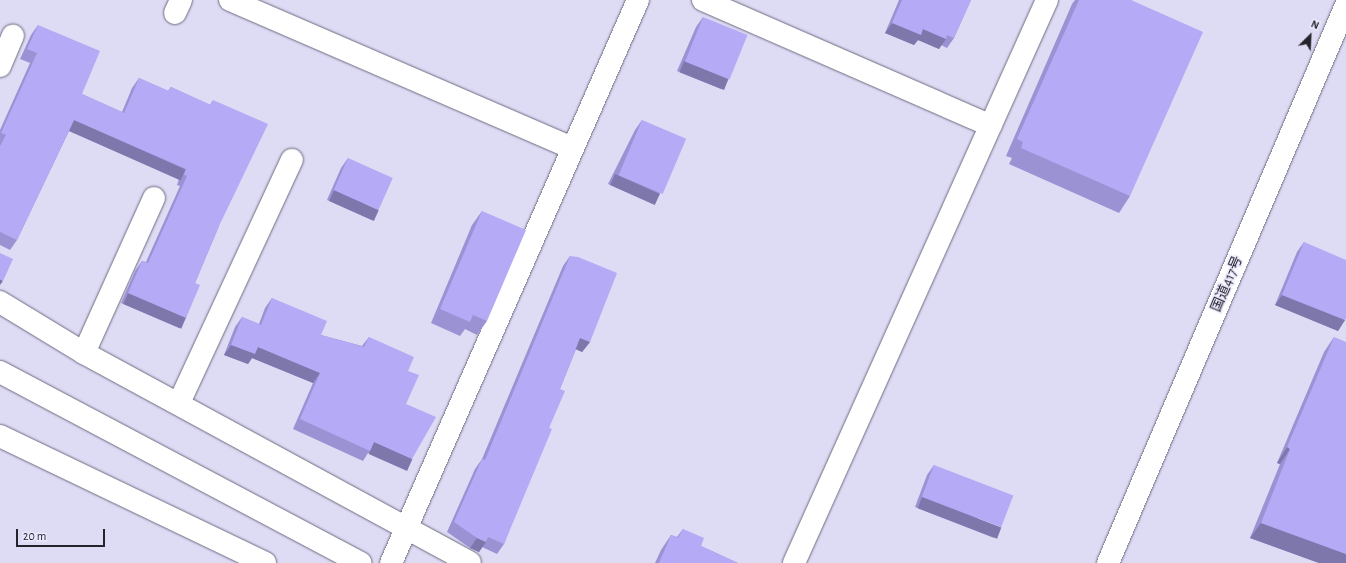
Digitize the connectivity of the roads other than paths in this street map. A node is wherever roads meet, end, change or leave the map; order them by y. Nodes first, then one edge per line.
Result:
1 (230, 0) edge
2 (638, 0) edge
3 (703, 0) edge
4 (1048, 0) edge
5 (1346, 5) edge
6 (13, 36) dead end
7 (0, 66) edge
8 (991, 126) junction
9 (572, 148) junction
10 (292, 160) dead end
11 (154, 198) dead end
12 (0, 302) edge
13 (84, 353) junction
14 (0, 372) edge
15 (179, 403) junction
16 (0, 436) edge
17 (405, 529) junction
18 (265, 563) edge
19 (361, 563) edge
20 (391, 563) edge
21 (470, 563) edge
22 (794, 563) edge
23 (1108, 563) edge

1 - 9 main road
2 - 9 main road
3 - 8 main road
4 - 8 main road
5 - 23 main road, 国道417号
6 - 7 main road
8 - 22 main road
9 - 17 main road
10 - 15 main road
11 - 13 main road
12 - 13 main road
13 - 15 main road
14 - 19 main road
15 - 17 main road
16 - 18 main road
17 - 20 main road
17 - 21 main road

